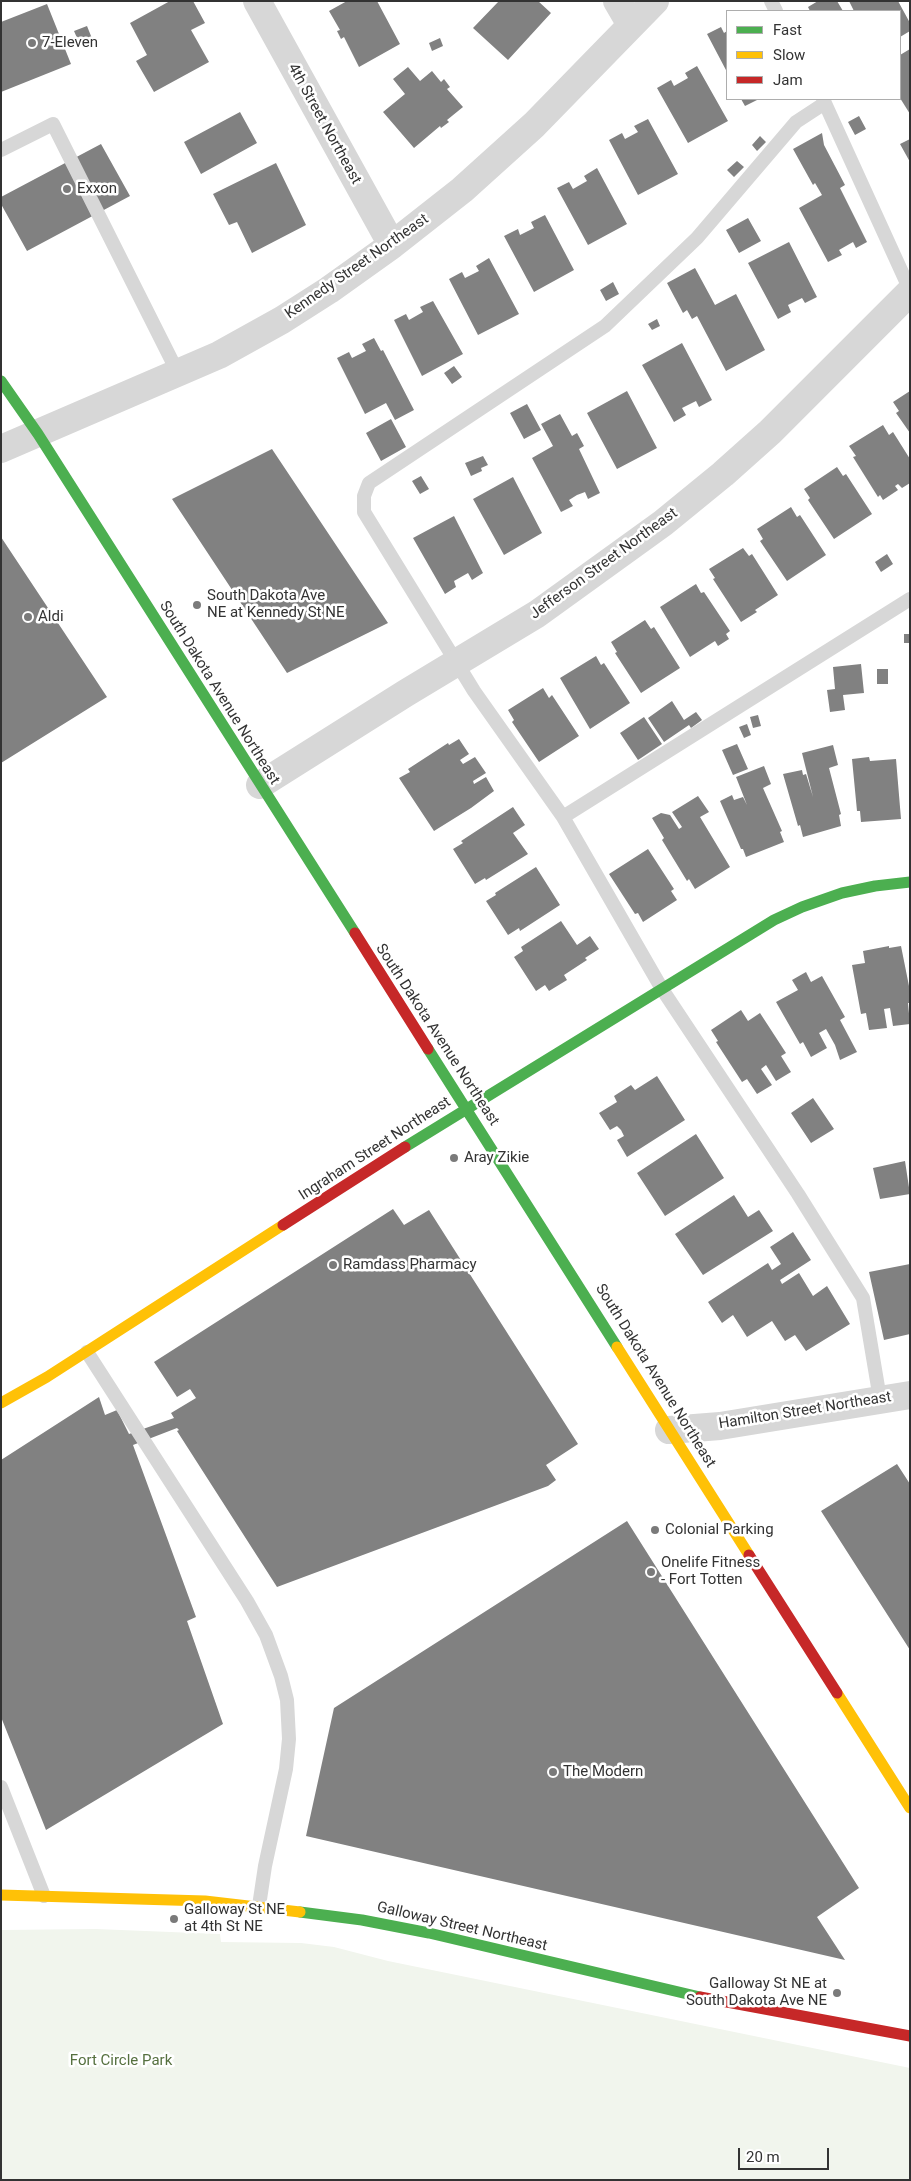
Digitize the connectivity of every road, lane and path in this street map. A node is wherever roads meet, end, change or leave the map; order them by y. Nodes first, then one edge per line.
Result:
1 (257, 1) edge
2 (617, 1) edge
3 (655, 1) edge
4 (631, 25) junction
5 (824, 101) edge
6 (1, 150) edge
7 (392, 245) junction
8 (910, 291) edge
9 (178, 373) junction
10 (1, 381) edge
11 (38, 434) junction
12 (1, 449) edge
13 (910, 599) edge
14 (457, 662) junction
15 (260, 785) junction
16 (563, 817) junction
17 (910, 882) edge
18 (662, 989) junction
19 (466, 1108) junction
20 (87, 1352) junction
21 (910, 1395) edge
22 (880, 1399) junction
23 (1, 1403) edge
24 (670, 1430) junction
25 (1, 1787) edge
26 (910, 1808) edge
27 (4, 1896) edge
28 (44, 1896) junction
29 (259, 1906) junction
30 (910, 2036) edge

1 - 7 street, 4th Street Northeast
2 - 4 street
3 - 4 street, Kennedy Street Northeast
4 - 7 street, Kennedy Street Northeast
5 - 8 lane
5 - 14 lane
6 - 9 lane
7 - 9 street, Kennedy Street Northeast
8 - 14 street, Jefferson Street Northeast
9 - 11 street, Kennedy Street Northeast
10 - 11 street, South Dakota Avenue Northeast
11 - 12 street, Kennedy Street Northeast
11 - 15 street, South Dakota Avenue Northeast
13 - 16 lane
14 - 15 street, Jefferson Street Northeast
14 - 16 lane
15 - 19 street, South Dakota Avenue Northeast
16 - 18 lane
17 - 18 street, Ingraham Street Northeast
18 - 19 street, Ingraham Street Northeast
18 - 22 lane
19 - 20 street, Ingraham Street Northeast
19 - 24 street, South Dakota Avenue Northeast
20 - 23 street, Ingraham Street Northeast
20 - 29 lane
21 - 22 street, Hamilton Street Northeast
22 - 24 street, Hamilton Street Northeast
24 - 26 street, South Dakota Avenue Northeast
25 - 28 lane
27 - 28 street, Galloway Street Northeast
28 - 29 street, Galloway Street Northeast
29 - 30 street, Galloway Street Northeast

